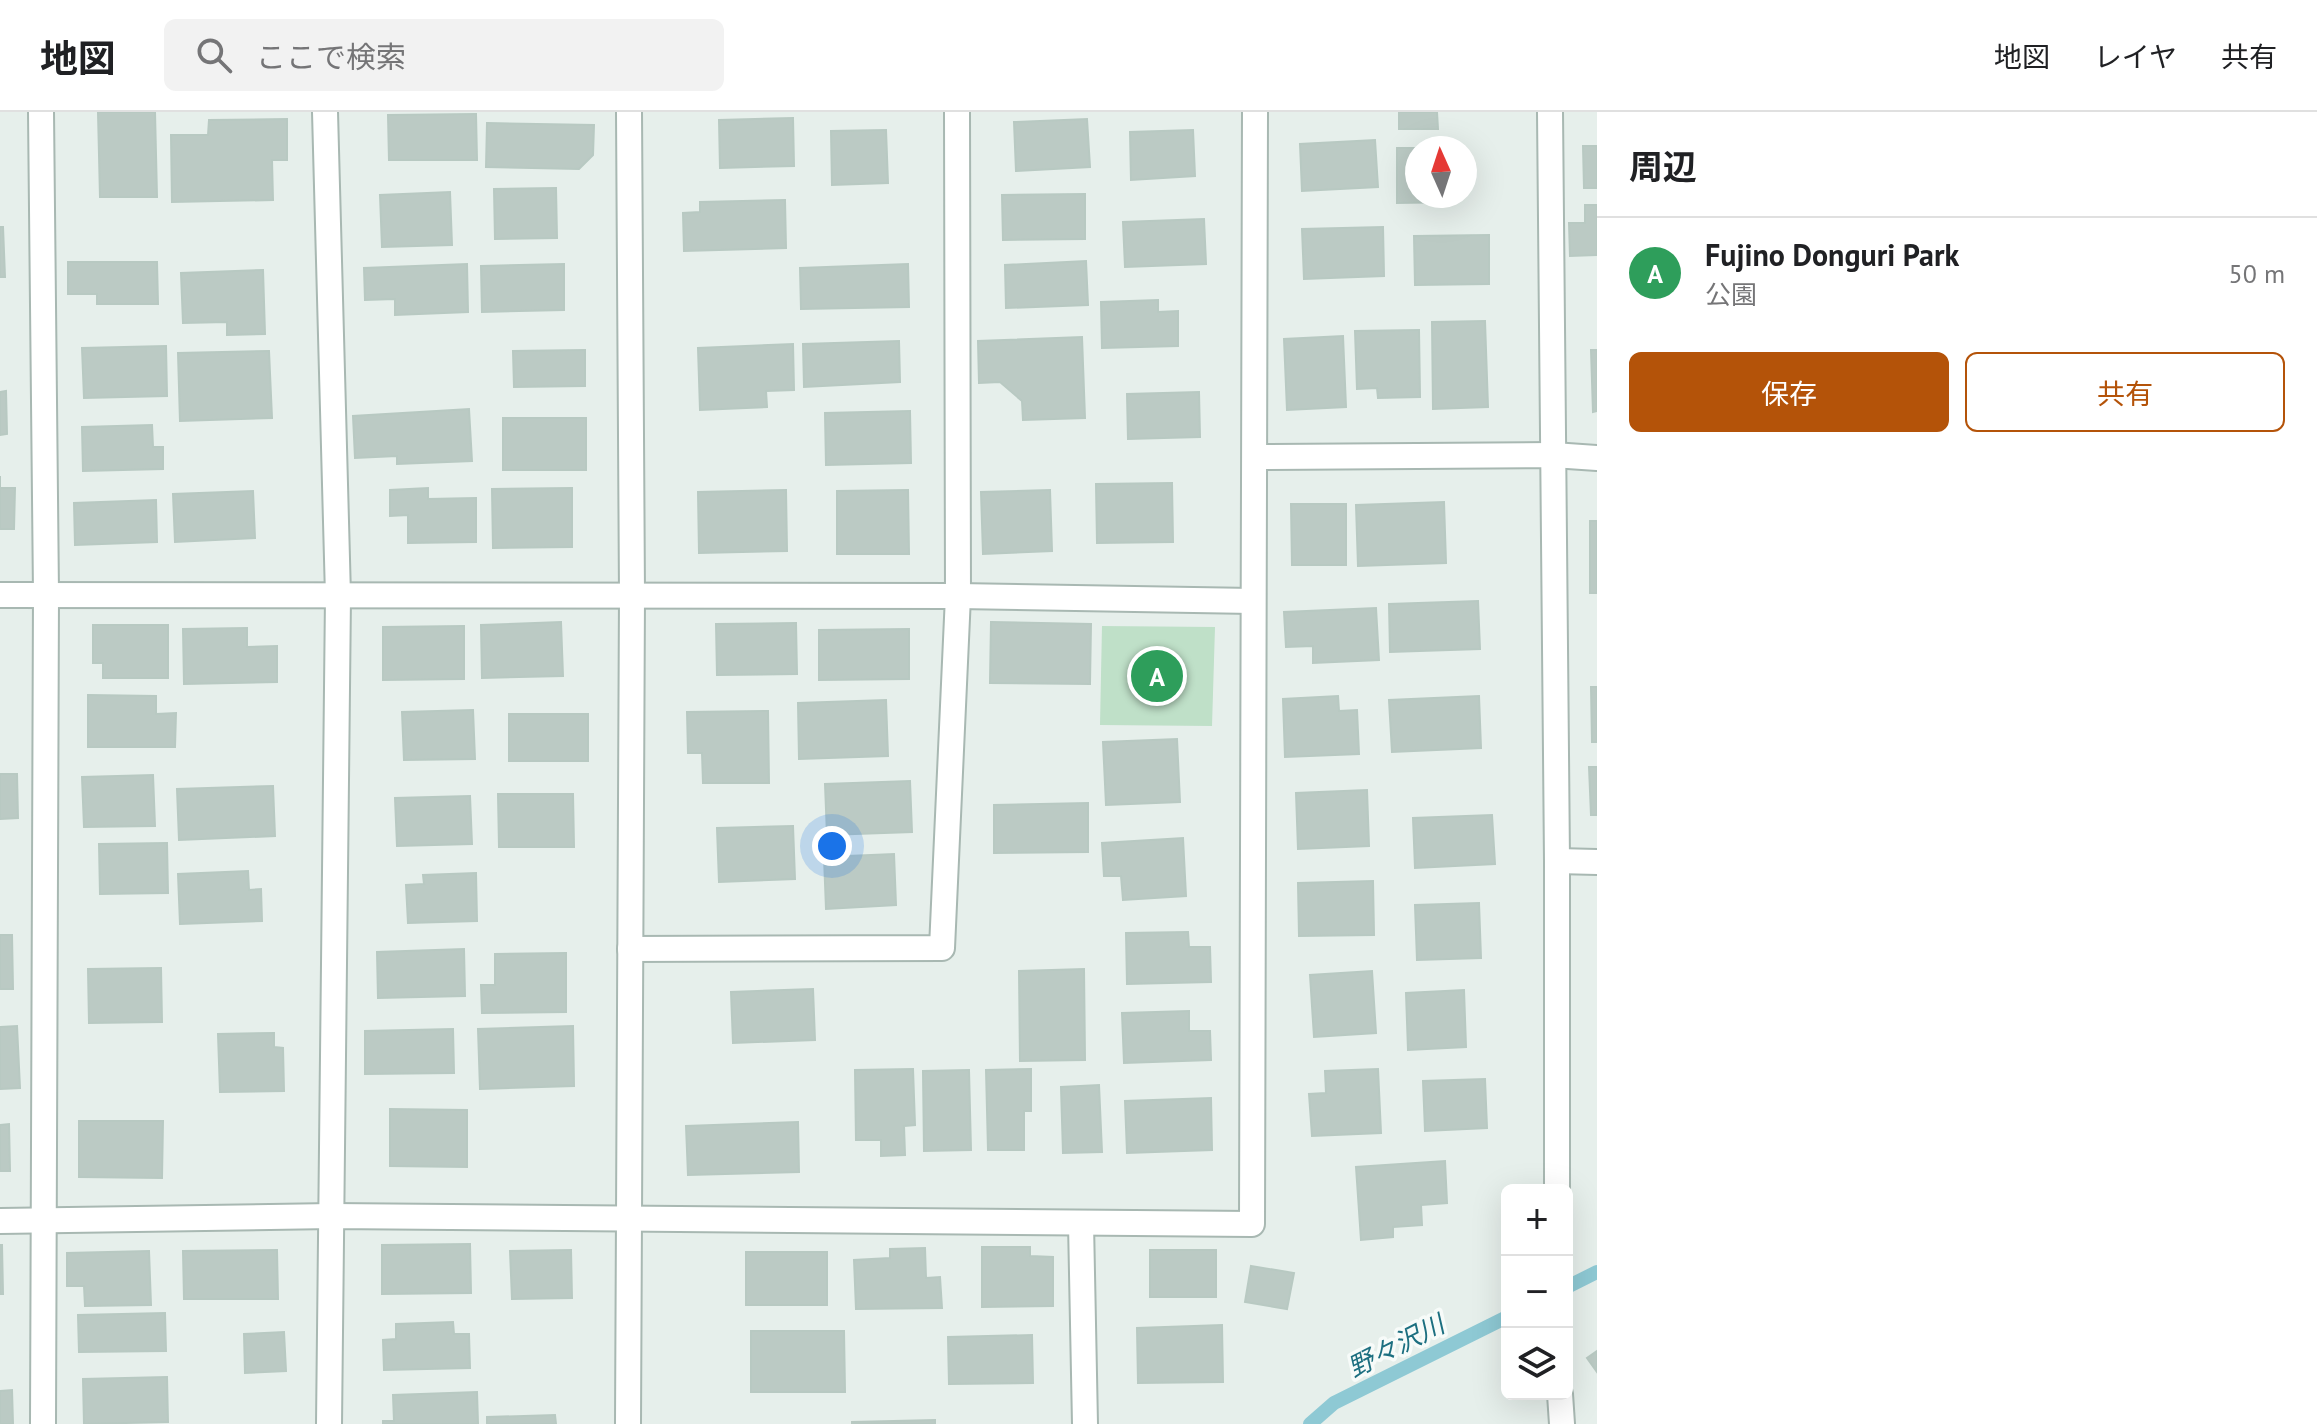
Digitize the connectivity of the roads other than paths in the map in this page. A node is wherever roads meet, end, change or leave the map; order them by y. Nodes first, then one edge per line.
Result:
1 (41, 112) edge
2 (325, 112) edge
3 (629, 112) edge
4 (957, 112) edge
5 (1255, 112) edge
6 (1550, 112) edge
7 (1553, 455) junction
8 (1255, 457) junction
9 (1597, 458) edge
10 (46, 594) junction
11 (0, 595) edge
12 (632, 595) junction
13 (338, 596) junction
14 (958, 596) junction
15 (1253, 601) junction
16 (1557, 861) junction
17 (1597, 862) edge
18 (630, 949) junction
19 (1557, 1184) edge
20 (332, 1216) junction
21 (628, 1219) junction
22 (42, 1220) junction
23 (0, 1221) edge
24 (1081, 1223) junction
25 (1560, 1400) edge
26 (43, 1424) edge
27 (329, 1424) edge
28 (628, 1424) edge
29 (1085, 1424) edge
30 (1562, 1424) edge

1 - 10 street
2 - 13 street
3 - 12 street
4 - 14 street
5 - 8 street
6 - 7 street
7 - 8 street
7 - 9 street
7 - 16 street
8 - 15 street
10 - 11 street
10 - 13 street
10 - 22 street
12 - 13 street
12 - 14 street
12 - 18 street
13 - 20 street
14 - 15 street
14 - 18 street
15 - 24 street
16 - 17 street
16 - 19 street
18 - 21 street
20 - 21 street
20 - 22 street
20 - 27 street
21 - 24 street
21 - 28 street
22 - 23 street
22 - 26 street
24 - 29 street
25 - 30 street

